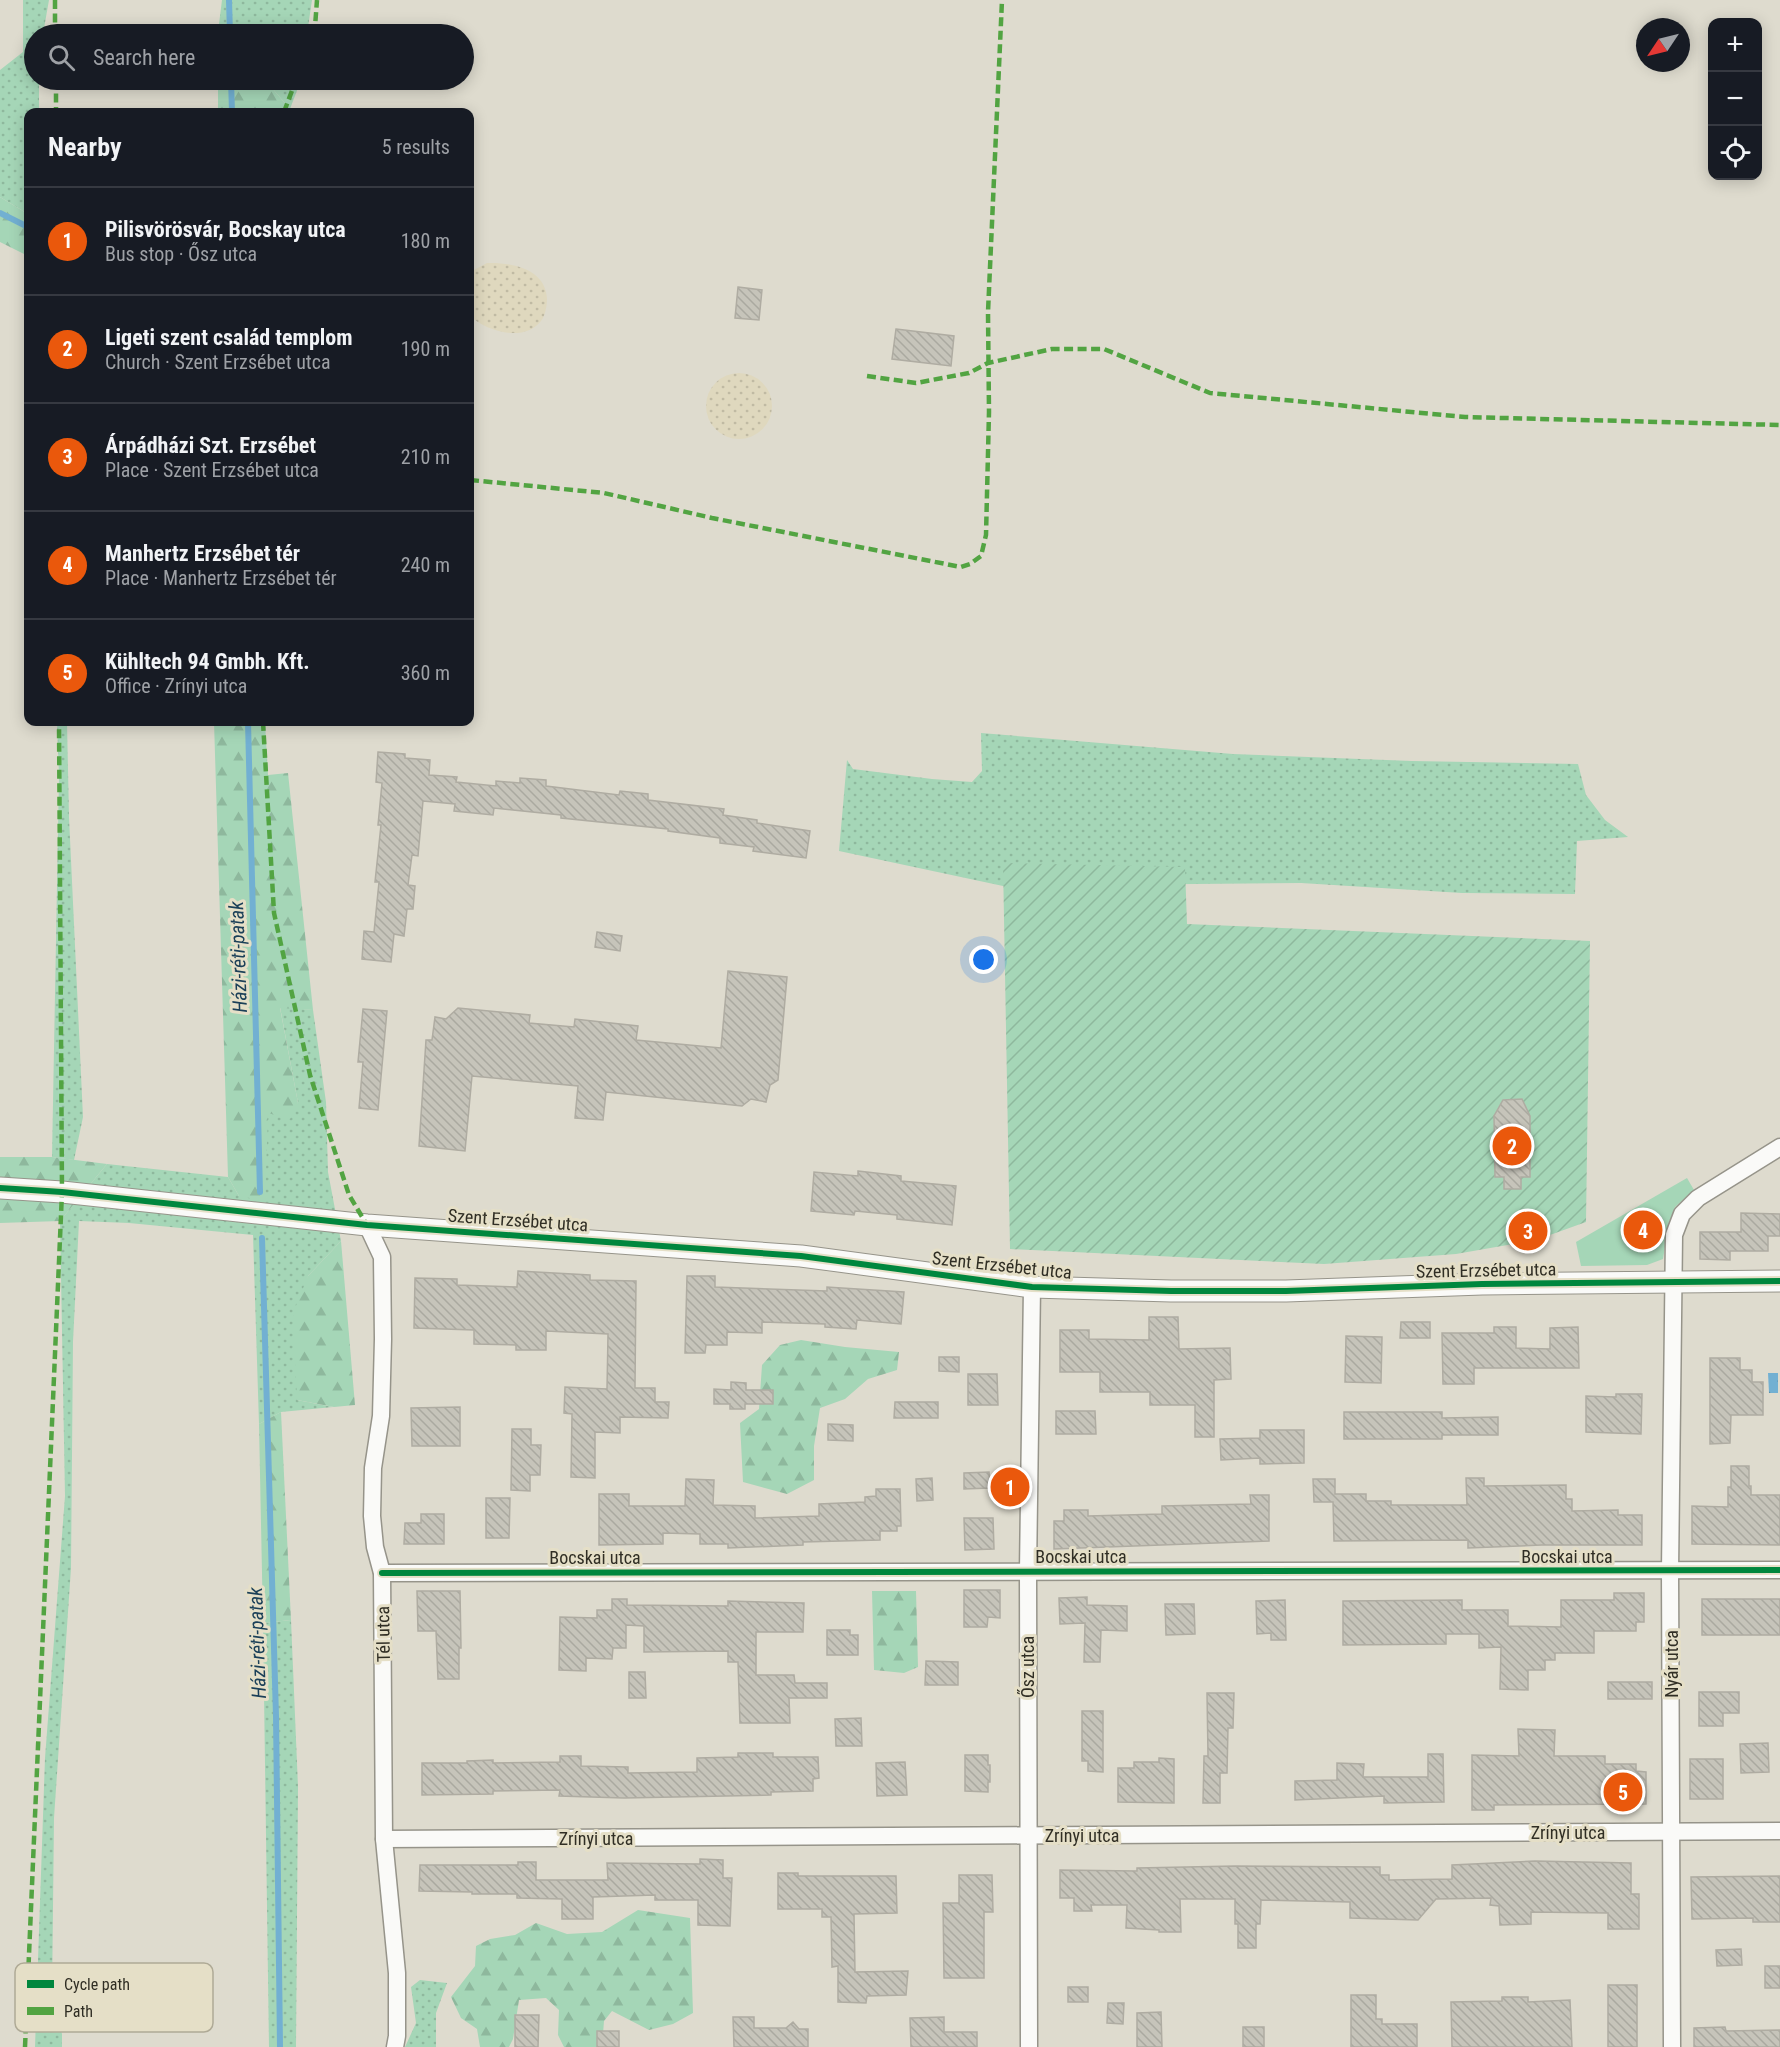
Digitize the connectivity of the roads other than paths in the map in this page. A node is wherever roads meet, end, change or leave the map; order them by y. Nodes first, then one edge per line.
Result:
1 (1780, 1147) edge
2 (0, 1188) edge
3 (367, 1224) junction
4 (1672, 1281) junction
5 (1780, 1281) edge
6 (1032, 1287) junction
7 (1780, 1570) edge
8 (1028, 1571) junction
9 (1670, 1571) junction
10 (382, 1573) junction
11 (1780, 1830) edge
12 (1672, 1831) junction
13 (1028, 1836) junction
14 (384, 1839) junction
15 (395, 2047) edge
16 (1029, 2047) edge
17 (1672, 2047) edge

1 - 4 street, Nyár utca
2 - 3 street, Szent Erzsébet utca
3 - 6 street, Szent Erzsébet utca
3 - 10 street, Tél utca
4 - 5 street, Szent Erzsébet utca
4 - 6 street, Szent Erzsébet utca
4 - 9 street, Nyár utca
6 - 8 street, Ősz utca
7 - 9 street, Bocskai utca
8 - 9 street, Bocskai utca
8 - 10 street, Bocskai utca
8 - 13 street, Ősz utca
9 - 12 street, Nyár utca
10 - 14 street, Tél utca
11 - 12 street, Zrínyi utca
12 - 13 street, Zrínyi utca
12 - 17 street, Nyár utca
13 - 14 street, Zrínyi utca
13 - 16 street, Ősz utca
14 - 15 street, Tél utca

